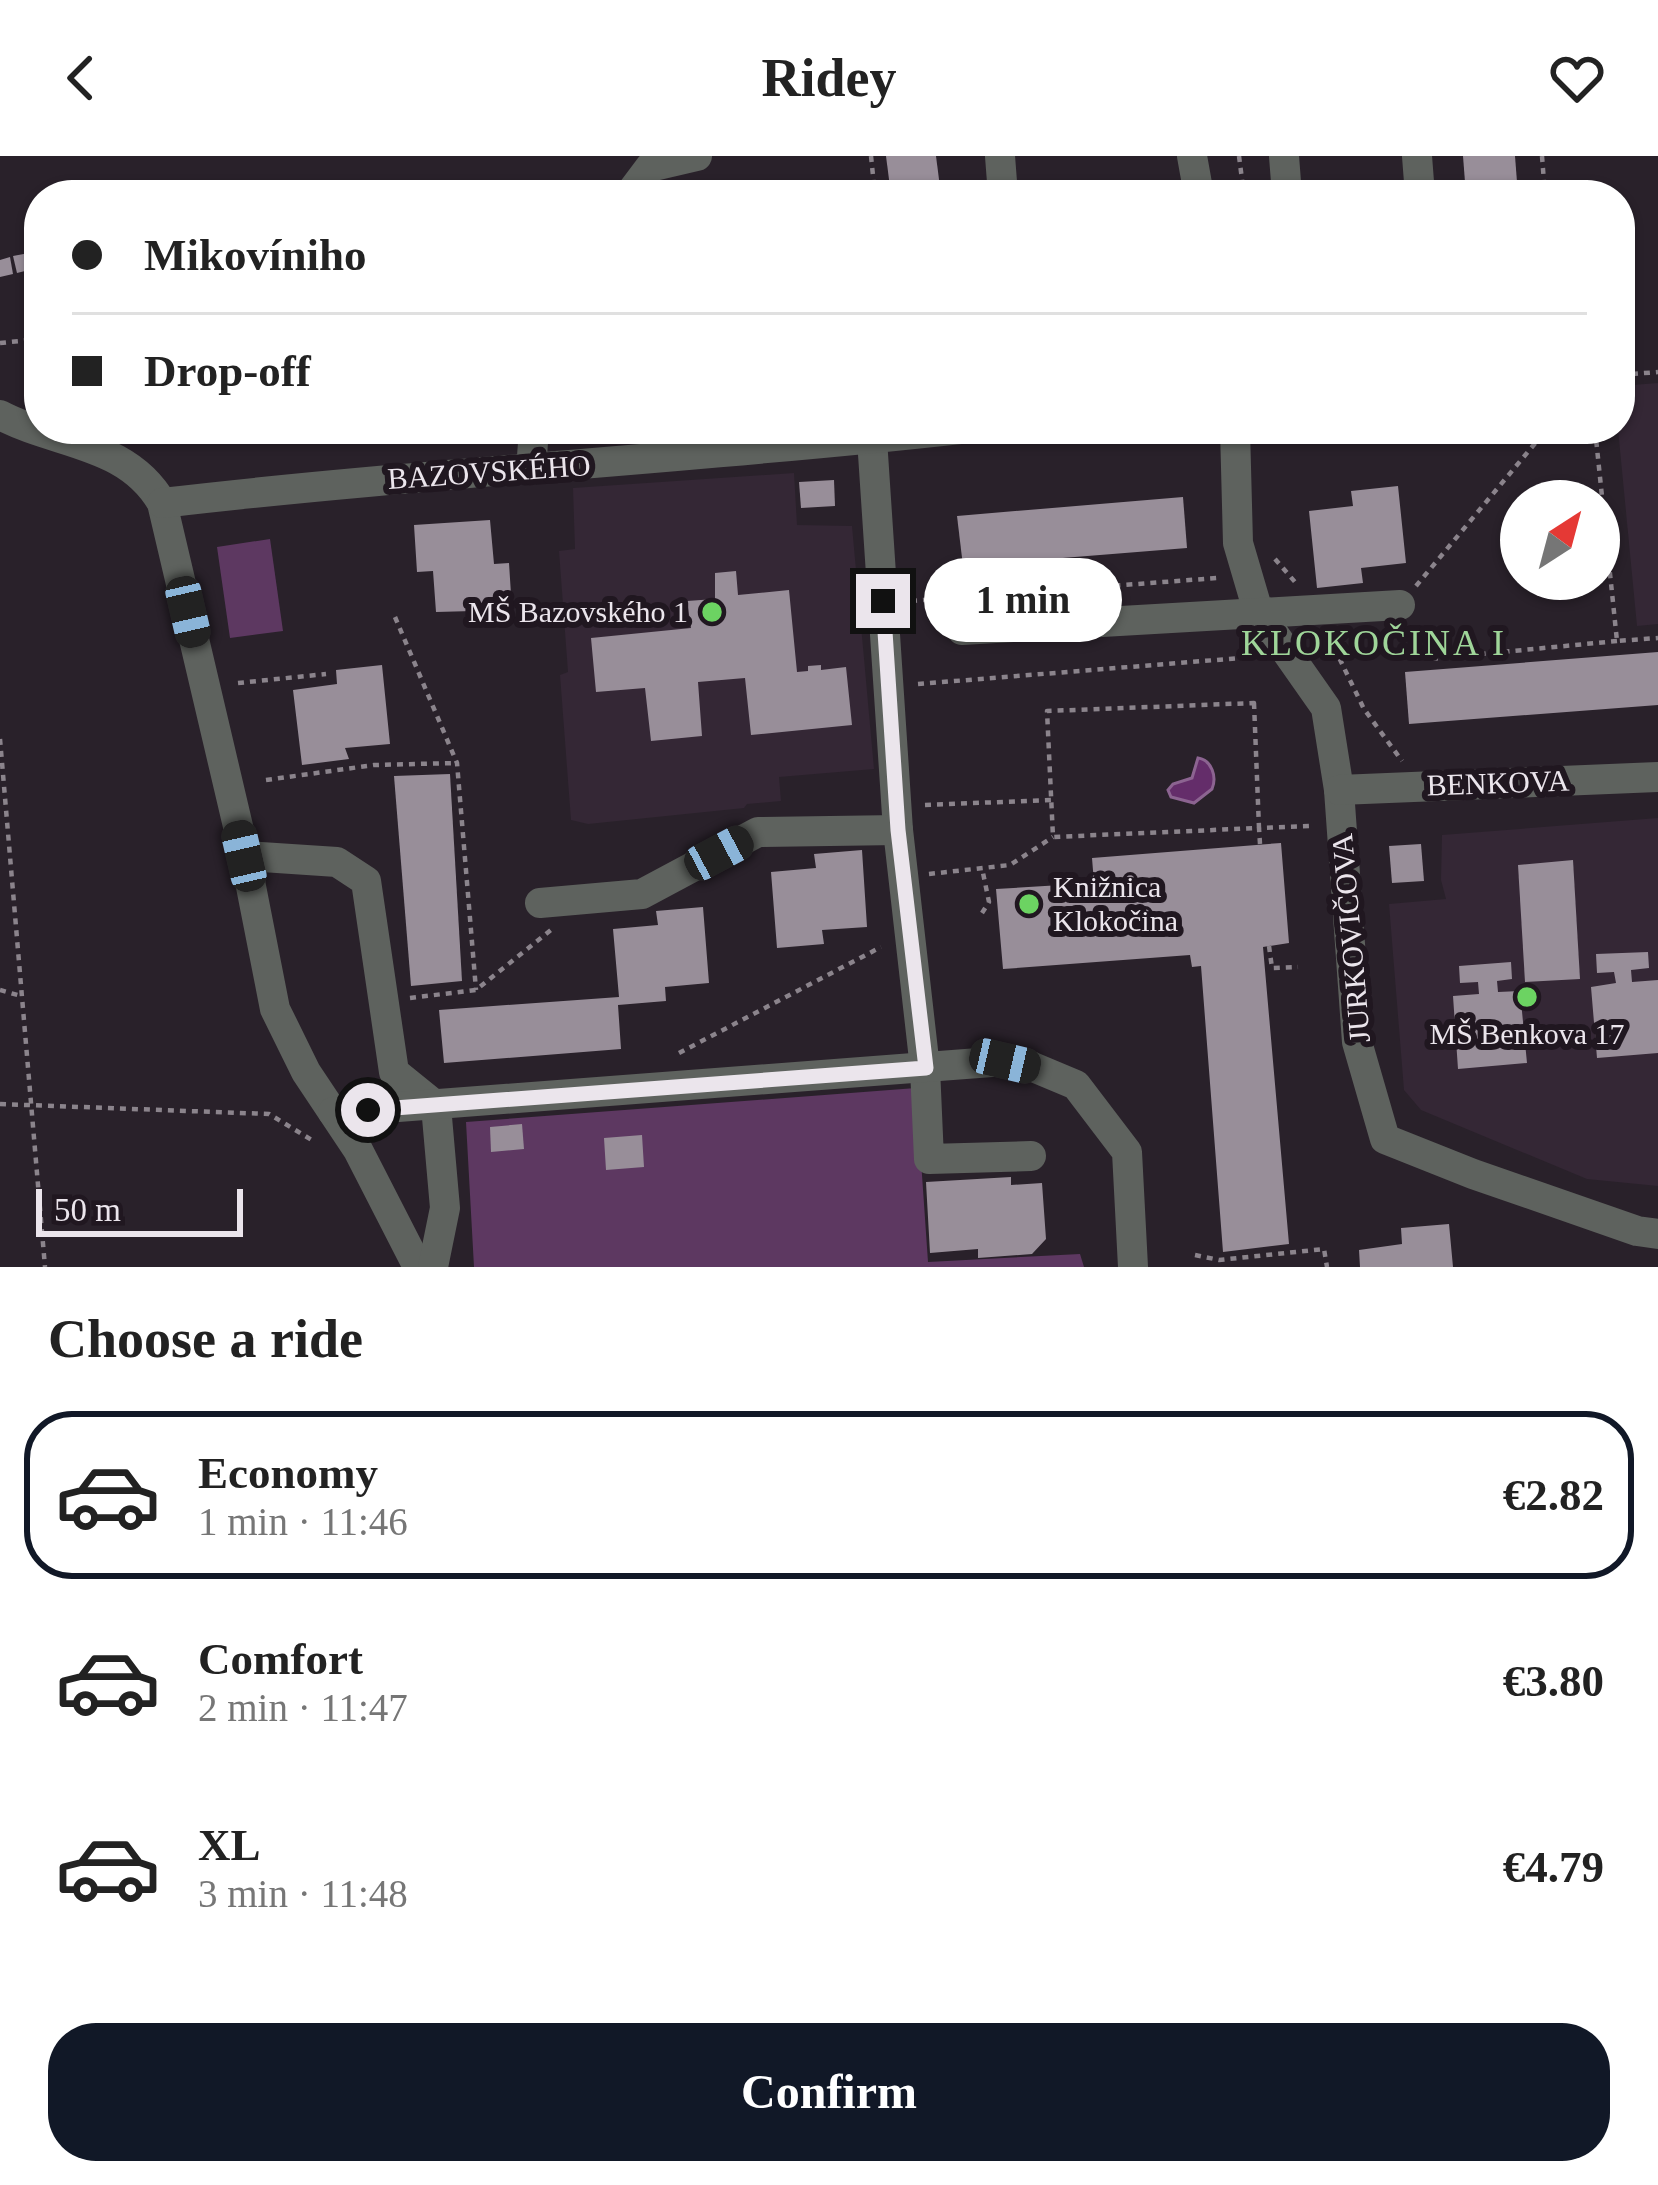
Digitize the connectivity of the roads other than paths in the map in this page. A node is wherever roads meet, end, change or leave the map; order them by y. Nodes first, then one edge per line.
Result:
1 (697, 156) edge
2 (640, 180) edge
3 (77, 444) edge
4 (533, 444) edge
5 (817, 444) edge
6 (872, 444) edge
7 (1235, 444) edge
8 (531, 470) junction
9 (161, 503) junction
10 (1400, 605) road end
11 (1258, 610) junction
12 (962, 630) dead end
13 (1658, 777) edge
14 (1339, 790) junction
15 (898, 830) junction
16 (244, 856) junction
17 (540, 903) dead end
18 (926, 1068) junction
19 (436, 1106) junction
20 (333, 1112) junction
21 (1031, 1156) dead end
22 (1658, 1234) edge
23 (418, 1267) edge
24 (433, 1267) edge
25 (1133, 1267) edge

1 - 2 street
3 - 9 street
4 - 8 street
5 - 8 street, BAZOVSKÉHO
6 - 15 street
7 - 11 street, JURKOVIČOVA
8 - 9 street, BAZOVSKÉHO
9 - 16 street
10 - 11 street
11 - 12 street
11 - 14 street, JURKOVIČOVA
13 - 14 street, BENKOVA
14 - 22 street, JURKOVIČOVA
15 - 17 street
15 - 18 street
16 - 19 street
16 - 20 street
18 - 19 street
18 - 21 street
18 - 25 street
19 - 20 street
19 - 24 street
20 - 23 street

